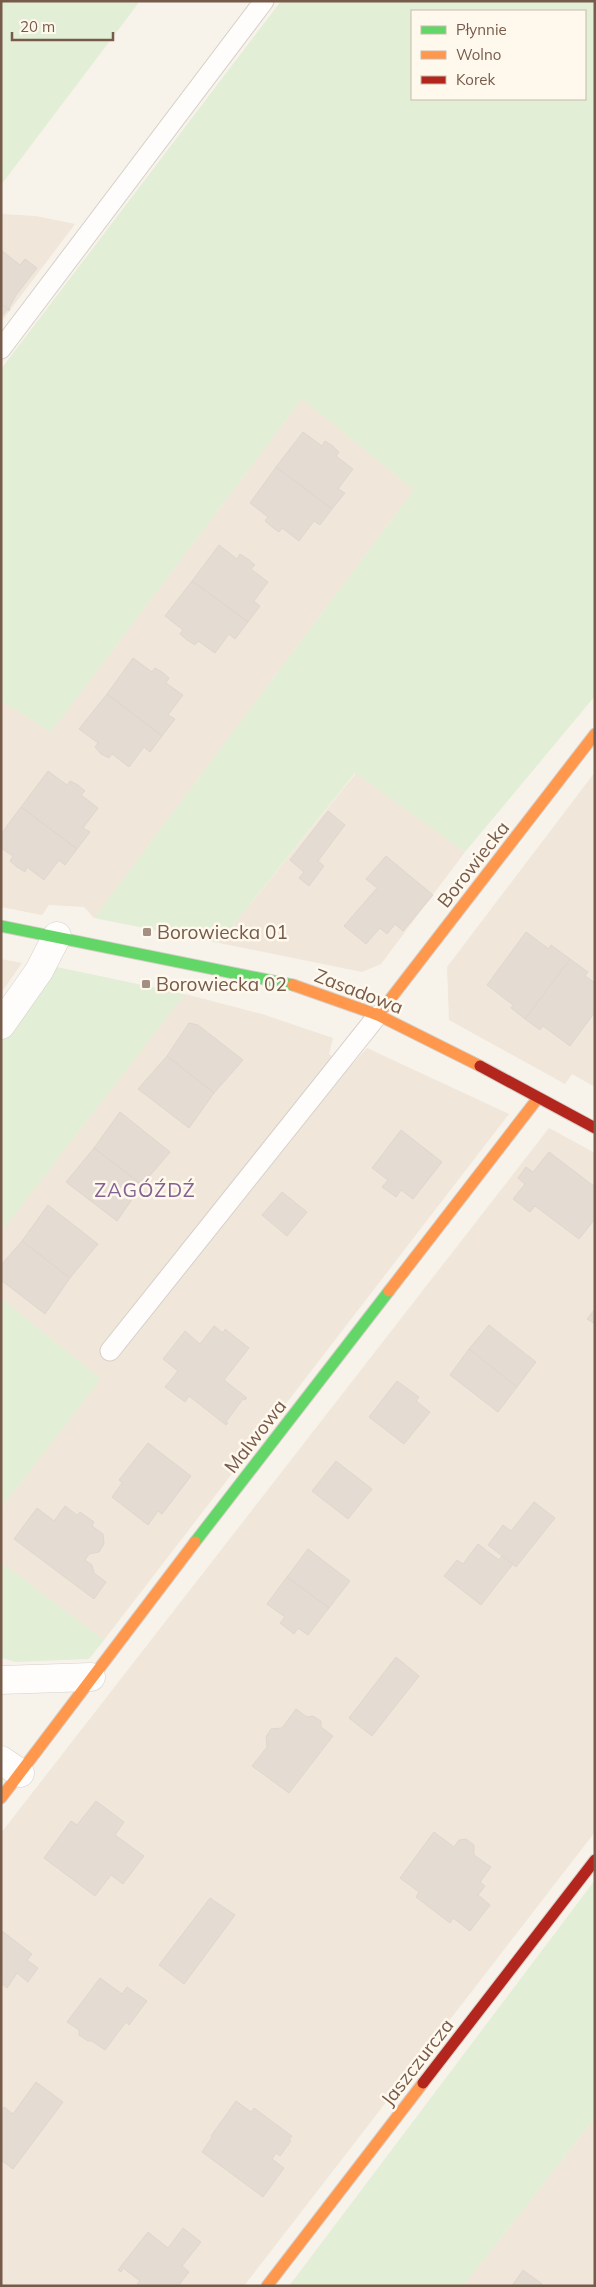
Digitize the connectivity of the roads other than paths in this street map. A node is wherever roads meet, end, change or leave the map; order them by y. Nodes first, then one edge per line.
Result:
1 (264, 1) edge
2 (1, 349) edge
3 (595, 734) edge
4 (1, 926) edge
5 (56, 936) junction
6 (378, 1015) junction
7 (1, 1025) edge
8 (538, 1098) junction
9 (595, 1128) edge
10 (110, 1351) dead end
11 (91, 1677) junction
12 (1, 1680) edge
13 (11, 1767) edge
14 (1, 1798) edge
15 (595, 1860) edge
16 (267, 2286) edge

1 - 2 lane
3 - 6 street, Borowiecka
4 - 5 street, Zasadowa
5 - 6 street, Zasadowa
5 - 7 street
6 - 8 street, Zasadowa
6 - 10 lane
8 - 9 street, Zasadowa
8 - 11 street, Malwowa
11 - 12 street
11 - 13 street, Malwowa
13 - 14 street, Malwowa
15 - 16 street, Jaszczurcza

